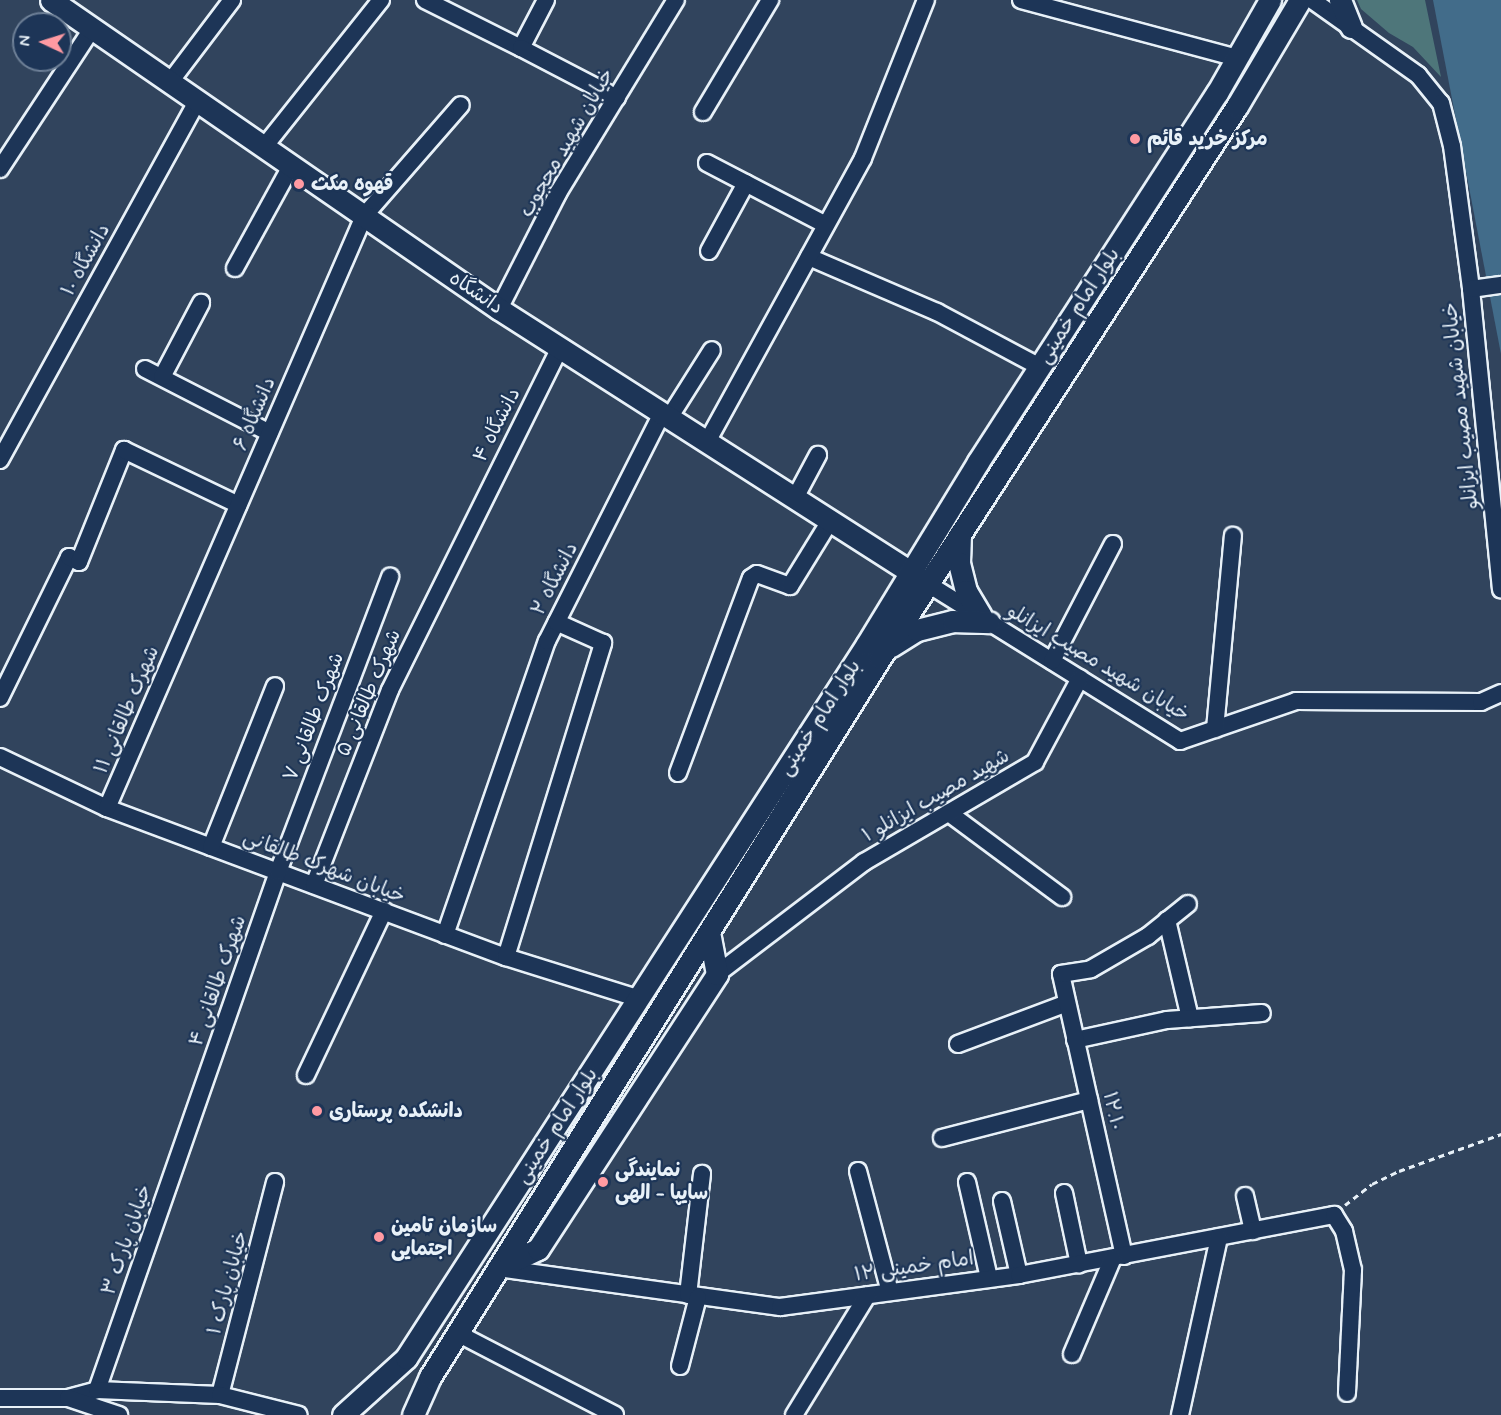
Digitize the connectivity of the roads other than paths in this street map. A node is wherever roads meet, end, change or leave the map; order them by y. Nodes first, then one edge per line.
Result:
1 (232, 0) edge
2 (381, 0) edge
3 (425, 0) edge
4 (546, 0) edge
5 (676, 0) edge
6 (926, 0) edge
7 (1021, 0) edge
8 (1270, 0) edge
9 (1340, 0) edge
10 (766, 2) edge
11 (1297, 2) edge
12 (62, 3) edge
13 (1351, 27) junction
14 (92, 28) junction
15 (521, 48) junction
16 (1237, 58) junction
17 (170, 82) junction
18 (617, 98) junction
19 (197, 101) junction
20 (462, 105) dead end
21 (703, 112) dead end
22 (264, 147) junction
23 (707, 163) dead end
24 (291, 166) junction
25 (0, 169) edge
26 (746, 183) junction
27 (364, 216) junction
28 (826, 225) junction
29 (709, 251) dead end
30 (808, 256) junction
31 (235, 268) dead end
32 (1501, 285) edge
33 (1471, 290) junction
34 (201, 303) dead end
35 (499, 309) junction
36 (560, 348) junction
37 (712, 350) dead end
38 (1040, 367) junction
39 (145, 369) dead end
40 (162, 377) junction
41 (665, 416) junction
42 (270, 434) junction
43 (6, 435) edge
44 (707, 442) junction
45 (818, 455) dead end
46 (0, 460) edge
47 (795, 498) junction
48 (239, 505) junction
49 (472, 521) joint
50 (830, 521) junction
51 (960, 534) junction
52 (1233, 536) dead end
53 (1113, 544) dead end
54 (390, 577) dead end
55 (920, 578) junction
56 (1501, 590) edge
57 (985, 619) junction
58 (556, 622) junction
59 (185, 629) joint
60 (886, 649) junction
61 (1052, 661) junction
62 (1080, 678) junction
63 (275, 686) dead end
64 (1501, 693) edge
65 (0, 698) edge
66 (1215, 729) junction
67 (0, 757) edge
68 (678, 773) dead end
69 (107, 808) junction
70 (949, 813) junction
71 (211, 846) junction
72 (278, 872) junction
73 (314, 885) junction
74 (1062, 897) dead end
75 (1188, 904) dead end
76 (384, 911) junction
77 (1167, 920) junction
78 (709, 932) junction
79 (445, 935) junction
80 (506, 957) junction
81 (717, 974) junction
82 (640, 999) junction
83 (1067, 1003) junction
84 (1262, 1012) dead end
85 (656, 1017) junction
86 (1190, 1018) junction
87 (673, 1040) junction
88 (1076, 1040) junction
89 (958, 1044) dead end
90 (306, 1075) dead end
91 (1089, 1100) junction
92 (197, 1104) joint
93 (942, 1138) dead end
94 (858, 1171) dead end
95 (702, 1174) dead end
96 (276, 1182) dead end
97 (967, 1182) dead end
98 (1064, 1192) dead end
99 (1245, 1196) dead end
100 (1002, 1201) dead end
101 (1253, 1231) junction
102 (1220, 1237) junction
103 (1119, 1257) junction
104 (1079, 1264) junction
105 (498, 1268) junction
106 (1019, 1275) junction
107 (989, 1278) junction
108 (890, 1292) junction
109 (693, 1296) junction
110 (867, 1296) junction
111 (457, 1333) junction
112 (1072, 1354) dead end
113 (680, 1366) dead end
114 (97, 1390) junction
115 (1347, 1393) dead end
116 (220, 1395) junction
117 (0, 1398) edge
118 (68, 1398) junction
119 (417, 1413) edge
120 (119, 1415) edge
121 (299, 1415) edge
122 (343, 1415) edge
123 (615, 1415) edge
124 (794, 1415) edge
125 (1180, 1415) edge

1 - 17 street
2 - 22 street
3 - 15 street
4 - 15 street
5 - 18 street, خیابان شهید محجوب
6 - 28 street
7 - 16 street
8 - 16 main road, بلوار امام خمینی
9 - 13 main road
10 - 21 street
11 - 13 street, خیابان شهید مصیب ایزانلو
11 - 51 main road, بلوار امام خمینی
12 - 14 main road, دانشگاه
13 - 33 street, خیابان شهید مصیب ایزانلو
14 - 17 main road, دانشگاه
14 - 25 street
15 - 18 street
16 - 38 main road, بلوار امام خمینی
17 - 19 main road, دانشگاه
18 - 35 street, خیابان شهید محجوب
19 - 22 main road, دانشگاه
19 - 43 street, دانشگاه ۱۰
20 - 27 street, دانشگاه ۶
22 - 24 main road, دانشگاه
23 - 26 street
24 - 27 main road, دانشگاه
24 - 31 street
26 - 28 street
26 - 29 street
27 - 35 main road, دانشگاه
27 - 42 street, دانشگاه ۶
28 - 30 street
30 - 38 street
30 - 44 street
32 - 33 street
33 - 56 street, خیابان شهید مصیب ایزانلو
34 - 40 street
35 - 36 main road, دانشگاه
36 - 41 main road, دانشگاه
36 - 49 street, دانشگاه ۴
37 - 41 street, دانشگاه ۲
38 - 55 main road, بلوار امام خمینی
39 - 40 street
40 - 42 street
41 - 44 main road, دانشگاه
41 - 58 street, دانشگاه ۲
42 - 48 street, دانشگاه ۶
43 - 46 street, دانشگاه ۱۰
44 - 47 main road, دانشگاه
45 - 47 street
47 - 50 main road, دانشگاه
48 - 59 street, دانشگاه ۶
48 - 65 street
49 - 73 street, شهرک طالقانی ۵
50 - 55 main road, دانشگاه
50 - 68 street
51 - 55 main road, بلوار امام خمینی
51 - 57 main road
52 - 66 street
53 - 61 street
54 - 72 street, شهرک طالقانی ۷
55 - 57 street, خیابان شهید مصیب ایزانلو
55 - 60 main road, بلوار امام خمینی
55 - 82 main road, بلوار امام خمینی
57 - 60 main road
57 - 61 street, خیابان شهید مصیب ایزانلو
58 - 79 street, دانشگاه ۲
58 - 80 street
59 - 69 street, شهرک طالقانی ۱۱
60 - 78 main road, بلوار امام خمینی
61 - 62 street, خیابان شهید مصیب ایزانلو
62 - 66 street, خیابان شهید مصیب ایزانلو
62 - 70 street, شهید مصیب ایزانلو ۱
63 - 71 street
64 - 66 street, خیابان شهید مصیب ایزانلو
67 - 69 street, خیابان شهرک طالقانی
69 - 71 street, خیابان شهرک طالقانی
70 - 74 street
70 - 81 street, شهید مصیب ایزانلو ۱
71 - 72 street, خیابان شهرک طالقانی
72 - 73 street, خیابان شهرک طالقانی
72 - 92 street, شهرک طالقانی ۴
73 - 76 street, خیابان شهرک طالقانی
75 - 77 street
76 - 79 street, خیابان شهرک طالقانی
76 - 90 street
77 - 83 street, ۱۲.۱۰
77 - 86 street
78 - 81 main road
78 - 85 main road, بلوار امام خمینی
79 - 80 street, خیابان شهرک طالقانی
80 - 82 street, خیابان شهرک طالقانی
81 - 87 main road
82 - 85 main road
82 - 122 main road, بلوار امام خمینی
83 - 88 street, ۱۲.۱۰
83 - 89 street
84 - 86 street
85 - 87 main road
85 - 105 main road, بلوار امام خمینی
86 - 88 street
87 - 105 main road
88 - 91 street, ۱۲.۱۰
91 - 93 street
91 - 103 street, ۱۲.۱۰
92 - 114 street, خیابان پارک ۳
94 - 108 street
95 - 109 street
96 - 116 street, خیابان پارک ۱
97 - 107 street
98 - 104 street
99 - 101 street
100 - 106 street
101 - 102 street, امام خمینی ۱۲
101 - 115 street, امام خمینی ۱۲
102 - 103 street, امام خمینی ۱۲
102 - 125 street
103 - 104 street, امام خمینی ۱۲
103 - 112 street
104 - 106 street, امام خمینی ۱۲
105 - 109 street, امام خمینی ۱۲
105 - 111 main road, بلوار امام خمینی
106 - 107 street, امام خمینی ۱۲
107 - 108 street, امام خمینی ۱۲
108 - 110 street, امام خمینی ۱۲
109 - 110 street, امام خمینی ۱۲
109 - 113 street
110 - 124 street
111 - 119 main road, بلوار امام خمینی
111 - 123 street
114 - 116 street
114 - 118 street
116 - 121 street
117 - 118 street
118 - 120 street

